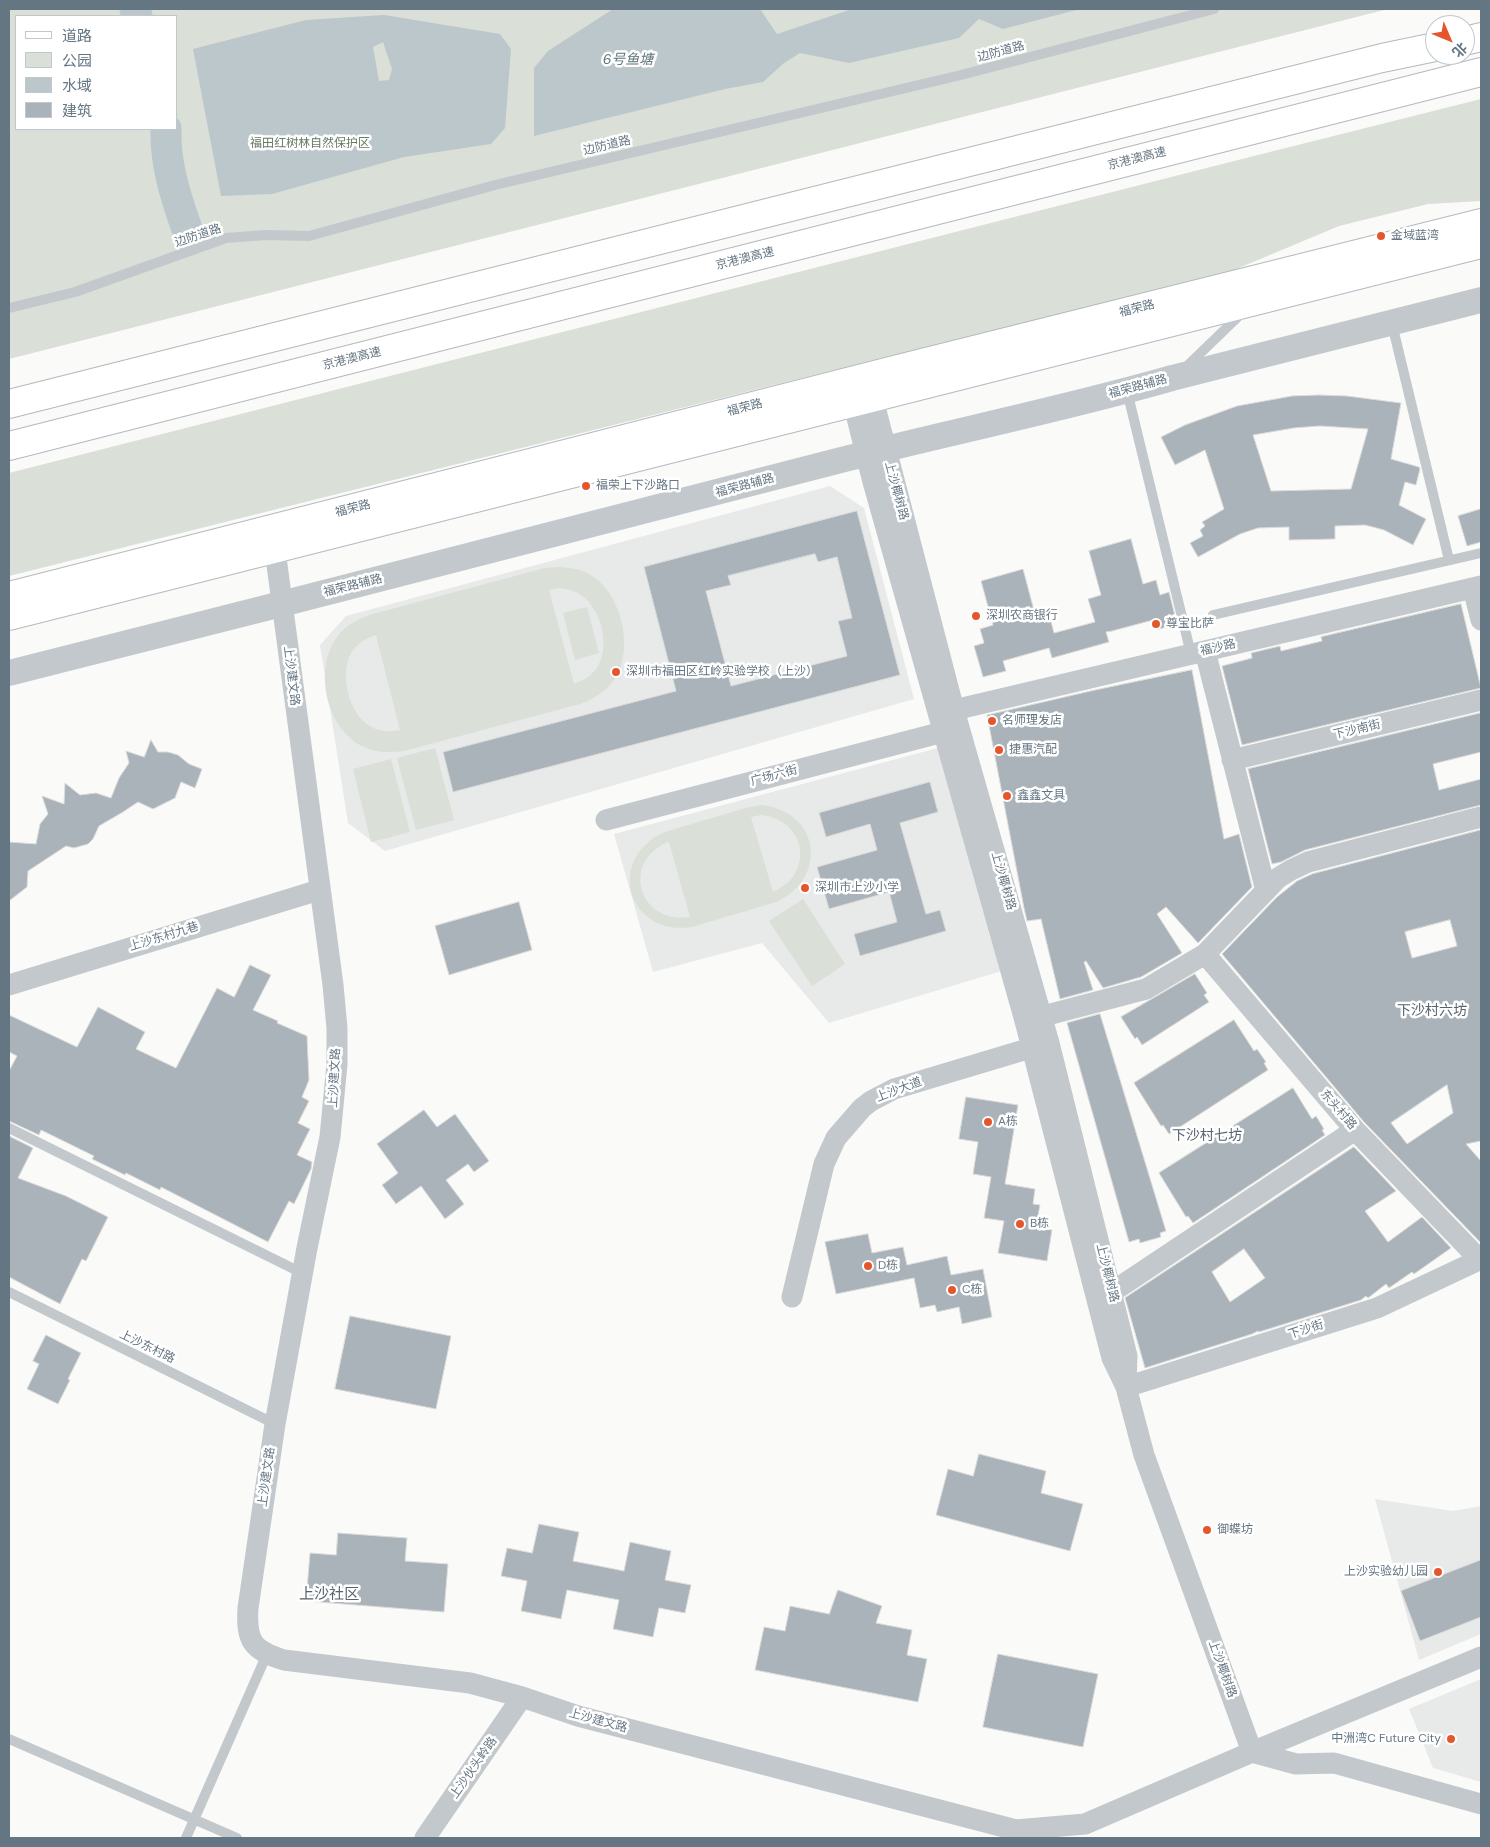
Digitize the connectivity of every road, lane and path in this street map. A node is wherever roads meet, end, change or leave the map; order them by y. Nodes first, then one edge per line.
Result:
1 (1214, 9) edge
2 (1425, 49) edge
3 (1481, 72) edge
4 (1481, 223) edge
5 (1481, 244) edge
6 (1262, 298) junction
7 (1481, 300) edge
8 (9, 308) edge
9 (1392, 323) junction
10 (1172, 378) junction
11 (860, 389) junction
12 (1127, 391) junction
13 (9, 404) edge
14 (9, 446) edge
15 (876, 452) junction
16 (274, 539) junction
17 (1481, 552) edge
18 (1449, 560) junction
19 (1477, 587) edge
20 (9, 596) edge
21 (282, 604) junction
22 (1213, 615) dead end
23 (9, 616) edge
24 (1481, 620) edge
25 (1198, 652) junction
26 (9, 673) edge
27 (1481, 700) edge
28 (954, 710) junction
29 (943, 732) junction
30 (1232, 760) junction
31 (1481, 817) edge
32 (606, 820) dead end
33 (319, 890) junction
34 (1266, 891) junction
35 (1205, 954) junction
36 (9, 984) edge
37 (1034, 1019) junction
38 (1041, 1045) junction
39 (9, 1128) edge
40 (1355, 1130) junction
41 (1480, 1259) edge
42 (302, 1273) junction
43 (9, 1292) edge
44 (1104, 1296) junction
45 (792, 1297) dead end
46 (1126, 1387) junction
47 (275, 1424) junction
48 (267, 1654) junction
49 (1481, 1657) edge
50 (522, 1697) junction
51 (9, 1739) edge
52 (1252, 1752) junction
53 (1481, 1804) edge
54 (194, 1819) junction
55 (1018, 1836) edge
56 (186, 1838) edge
57 (237, 1838) edge
58 (425, 1838) edge

1 - 8 lane, 边防道路
2 - 13 main road
3 - 14 main road, 京港澳高速
4 - 11 main road, 福荣路
5 - 6 main road, 福荣路
6 - 10 lane
6 - 11 main road, 福荣路
7 - 9 street, 福荣路辅路
9 - 10 street, 福荣路辅路
9 - 18 lane
10 - 12 street, 福荣路辅路
11 - 15 street, 上沙椰树路
11 - 16 main road, 福荣路
12 - 15 street, 福荣路辅路
12 - 25 lane
15 - 21 street, 福荣路辅路
15 - 28 street, 上沙椰树路
15 - 29 street, 上沙椰树路
16 - 20 main road, 福荣路
16 - 21 street, 上沙建文路
16 - 23 main road, 福荣路
17 - 18 lane
18 - 22 lane
19 - 24 street
19 - 25 street, 福沙路
21 - 26 street, 福荣路辅路
21 - 33 street, 上沙建文路
25 - 28 street, 福沙路
25 - 30 street
27 - 30 street, 下沙南街
28 - 37 street, 上沙椰树路
29 - 32 street, 广场六街
29 - 37 street, 上沙椰树路
30 - 34 street
31 - 34 street
33 - 36 street, 上沙东村九巷
33 - 42 street, 上沙建文路
34 - 35 street
35 - 37 street
35 - 40 street, 东头村路
37 - 38 street, 上沙椰树路
38 - 44 street, 上沙椰树路
38 - 45 street, 上沙大道
39 - 42 lane
40 - 41 street, 东头村路
40 - 44 street
41 - 46 street, 下沙街
42 - 47 street, 上沙建文路
43 - 47 lane, 上沙东村路
44 - 46 street, 上沙椰树路
46 - 52 street, 上沙椰树路
47 - 48 street, 上沙建文路
48 - 50 street, 上沙建文路
48 - 54 lane
49 - 52 street
50 - 55 street, 上沙建文路
50 - 58 street, 上沙伙头岭路
51 - 54 lane
52 - 53 street
52 - 55 street
54 - 56 lane
54 - 57 lane

